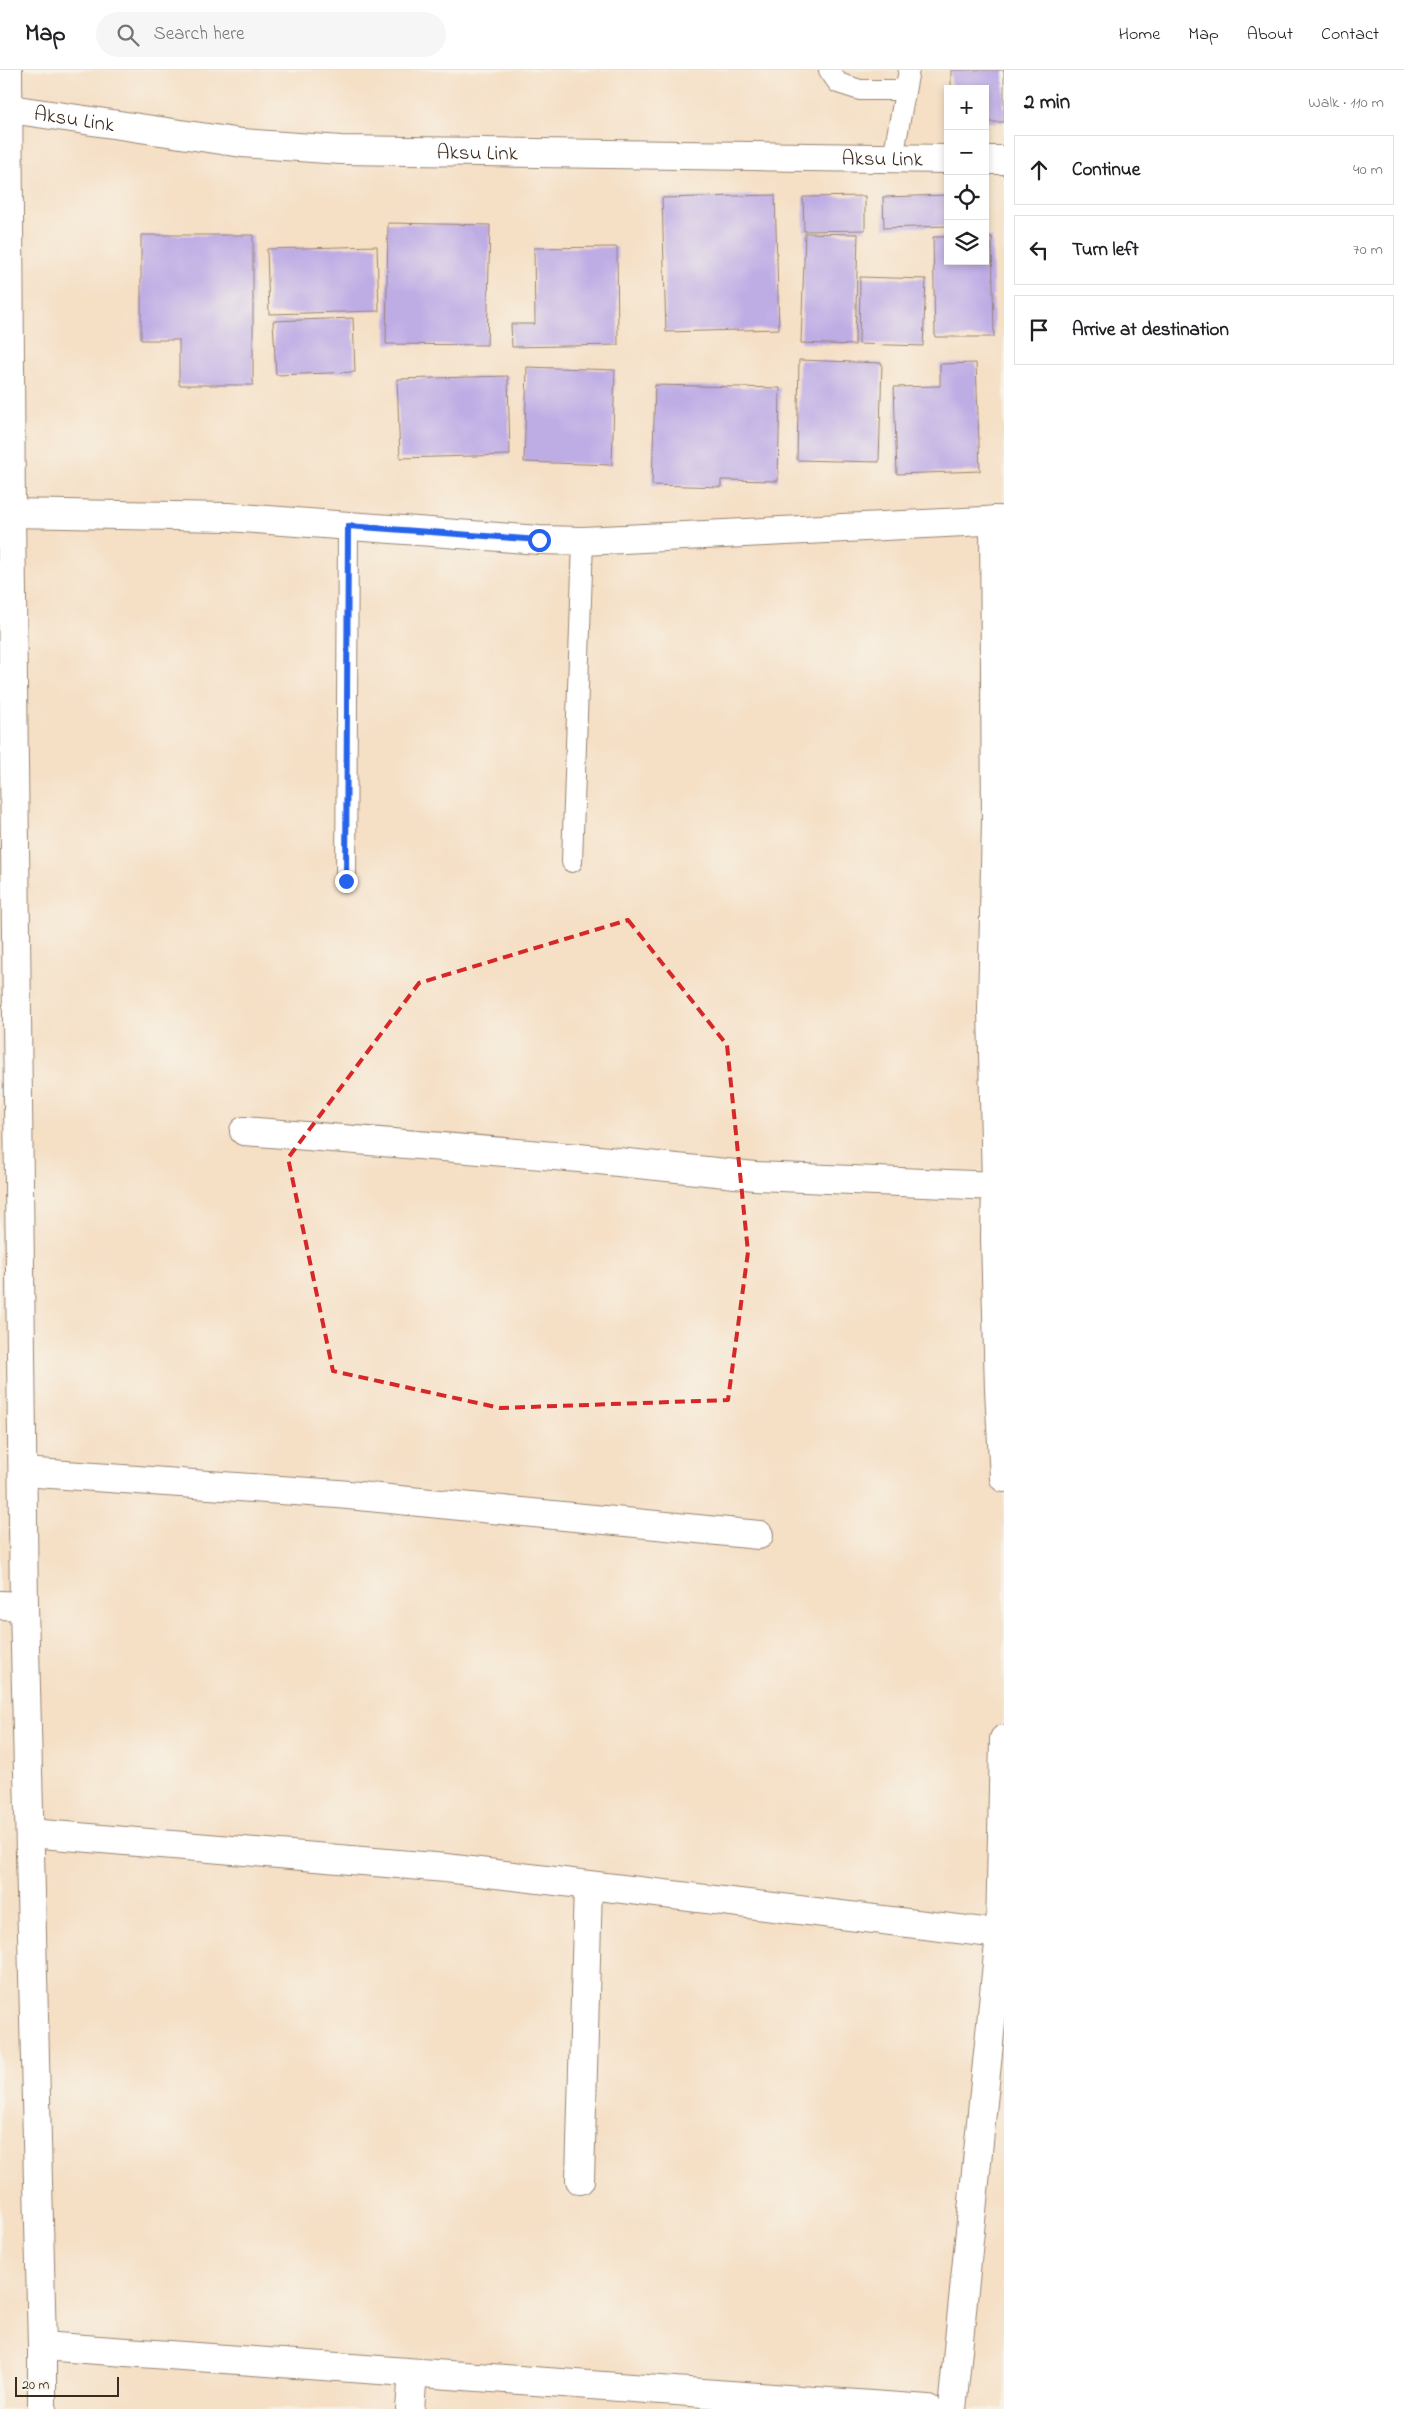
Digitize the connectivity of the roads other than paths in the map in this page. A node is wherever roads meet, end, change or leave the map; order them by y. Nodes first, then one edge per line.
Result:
1 (8, 70) edge
2 (829, 70) edge
3 (909, 70) edge
4 (905, 90) junction
5 (10, 109) junction
6 (893, 158) junction
7 (944, 159) edge
8 (989, 160) edge
9 (1004, 160) edge
10 (11, 513) junction
11 (999, 520) edge
12 (348, 526) junction
13 (583, 541) junction
14 (7, 764) edge
15 (572, 862) dead end
16 (346, 881) dead end
17 (244, 1132) dead end
18 (996, 1186) junction
19 (23, 1472) junction
20 (1004, 1478) edge
21 (759, 1535) dead end
22 (12, 1605) edge
23 (1004, 1739) edge
24 (30, 1833) junction
25 (588, 1885) junction
26 (1000, 1934) junction
27 (580, 2180) dead end
28 (42, 2346) junction
29 (413, 2373) junction
30 (42, 2409) edge
31 (410, 2409) edge
32 (928, 2409) edge
33 (952, 2409) edge

1 - 5 street
2 - 4 lane
3 - 4 lane
4 - 6 lane
5 - 6 street, Aksu Link
5 - 10 street
6 - 7 street, Aksu Link
8 - 9 street
10 - 12 street
10 - 14 street
11 - 13 street
11 - 18 street
12 - 13 street
12 - 16 lane
13 - 15 lane
14 - 19 street
17 - 18 street
18 - 20 street
19 - 21 street
19 - 22 street
22 - 24 street
23 - 26 street
24 - 25 street
24 - 28 street
25 - 26 street
25 - 27 street
26 - 33 street
28 - 29 street
28 - 30 street
29 - 31 street
29 - 32 street

